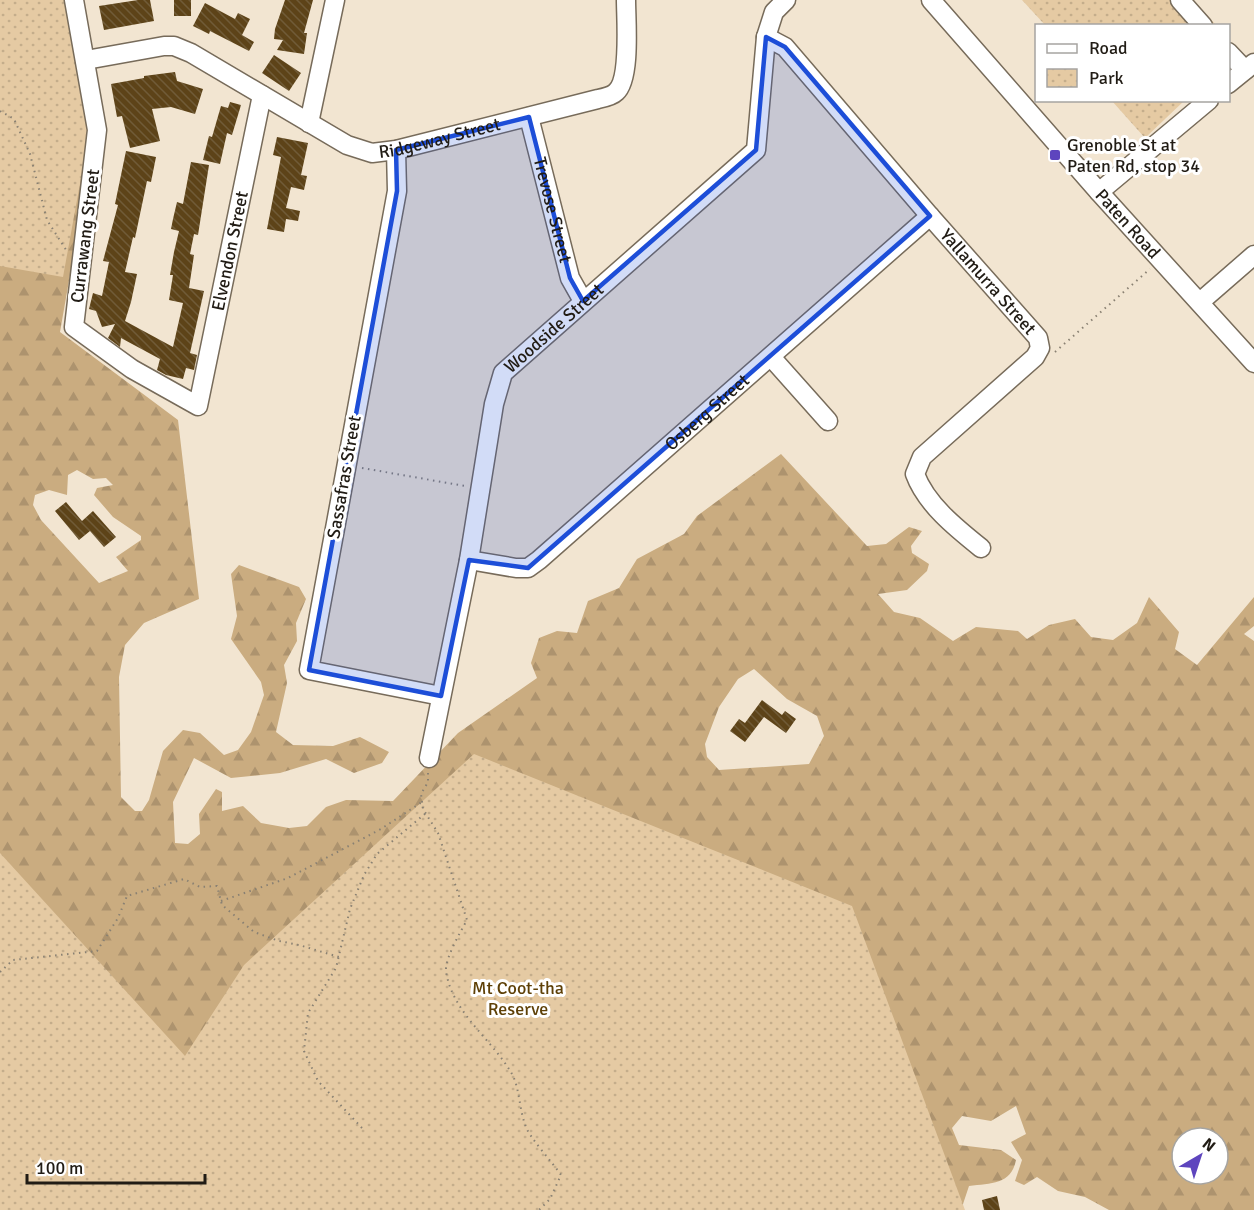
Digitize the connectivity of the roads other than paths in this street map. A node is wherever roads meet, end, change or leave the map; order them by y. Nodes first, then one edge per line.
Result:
1 (74, 0) edge
2 (335, 0) edge
3 (626, 0) edge
4 (786, 0) edge
5 (931, 0) edge
6 (1180, 0) edge
7 (1201, 24) edge
8 (766, 37) junction
9 (1230, 53) edge
10 (86, 60) junction
11 (1250, 67) edge
12 (1230, 82) edge
13 (262, 95) junction
14 (1207, 102) edge
15 (529, 117) junction
16 (309, 123) junction
17 (396, 150) junction
18 (1099, 192) junction
19 (930, 216) junction
20 (1254, 255) edge
21 (583, 301) junction
22 (1200, 302) junction
23 (771, 357) junction
24 (1254, 363) edge
25 (198, 406) joint
26 (828, 421) dead end
27 (981, 548) dead end
28 (469, 560) junction
29 (441, 696) junction
30 (429, 758) road end

1 - 10 street, Currawang Street
2 - 16 street
3 - 15 street, Ridgeway Street
4 - 8 street, Woodside Street
5 - 18 street
6 - 7 street
8 - 19 street, Yallamurra Street
8 - 21 street, Woodside Street
9 - 11 street
10 - 13 street, Ridgeway Street
10 - 25 street, Currawang Street
11 - 12 street
13 - 16 street, Ridgeway Street
13 - 25 street, Elvendon Street
14 - 18 street, Paten Road
15 - 17 street, Ridgeway Street
15 - 21 street, Trevose Street
16 - 17 street, Ridgeway Street
17 - 29 street, Sassafras Street
18 - 22 street, Paten Road
19 - 23 street, Osberg Street
19 - 27 street, Yallamurra Street
20 - 22 street
21 - 28 street, Woodside Street
22 - 24 street, Paten Road
23 - 26 street
23 - 28 street, Osberg Street
28 - 29 street, Woodside Street
29 - 30 street, Woodside Street

